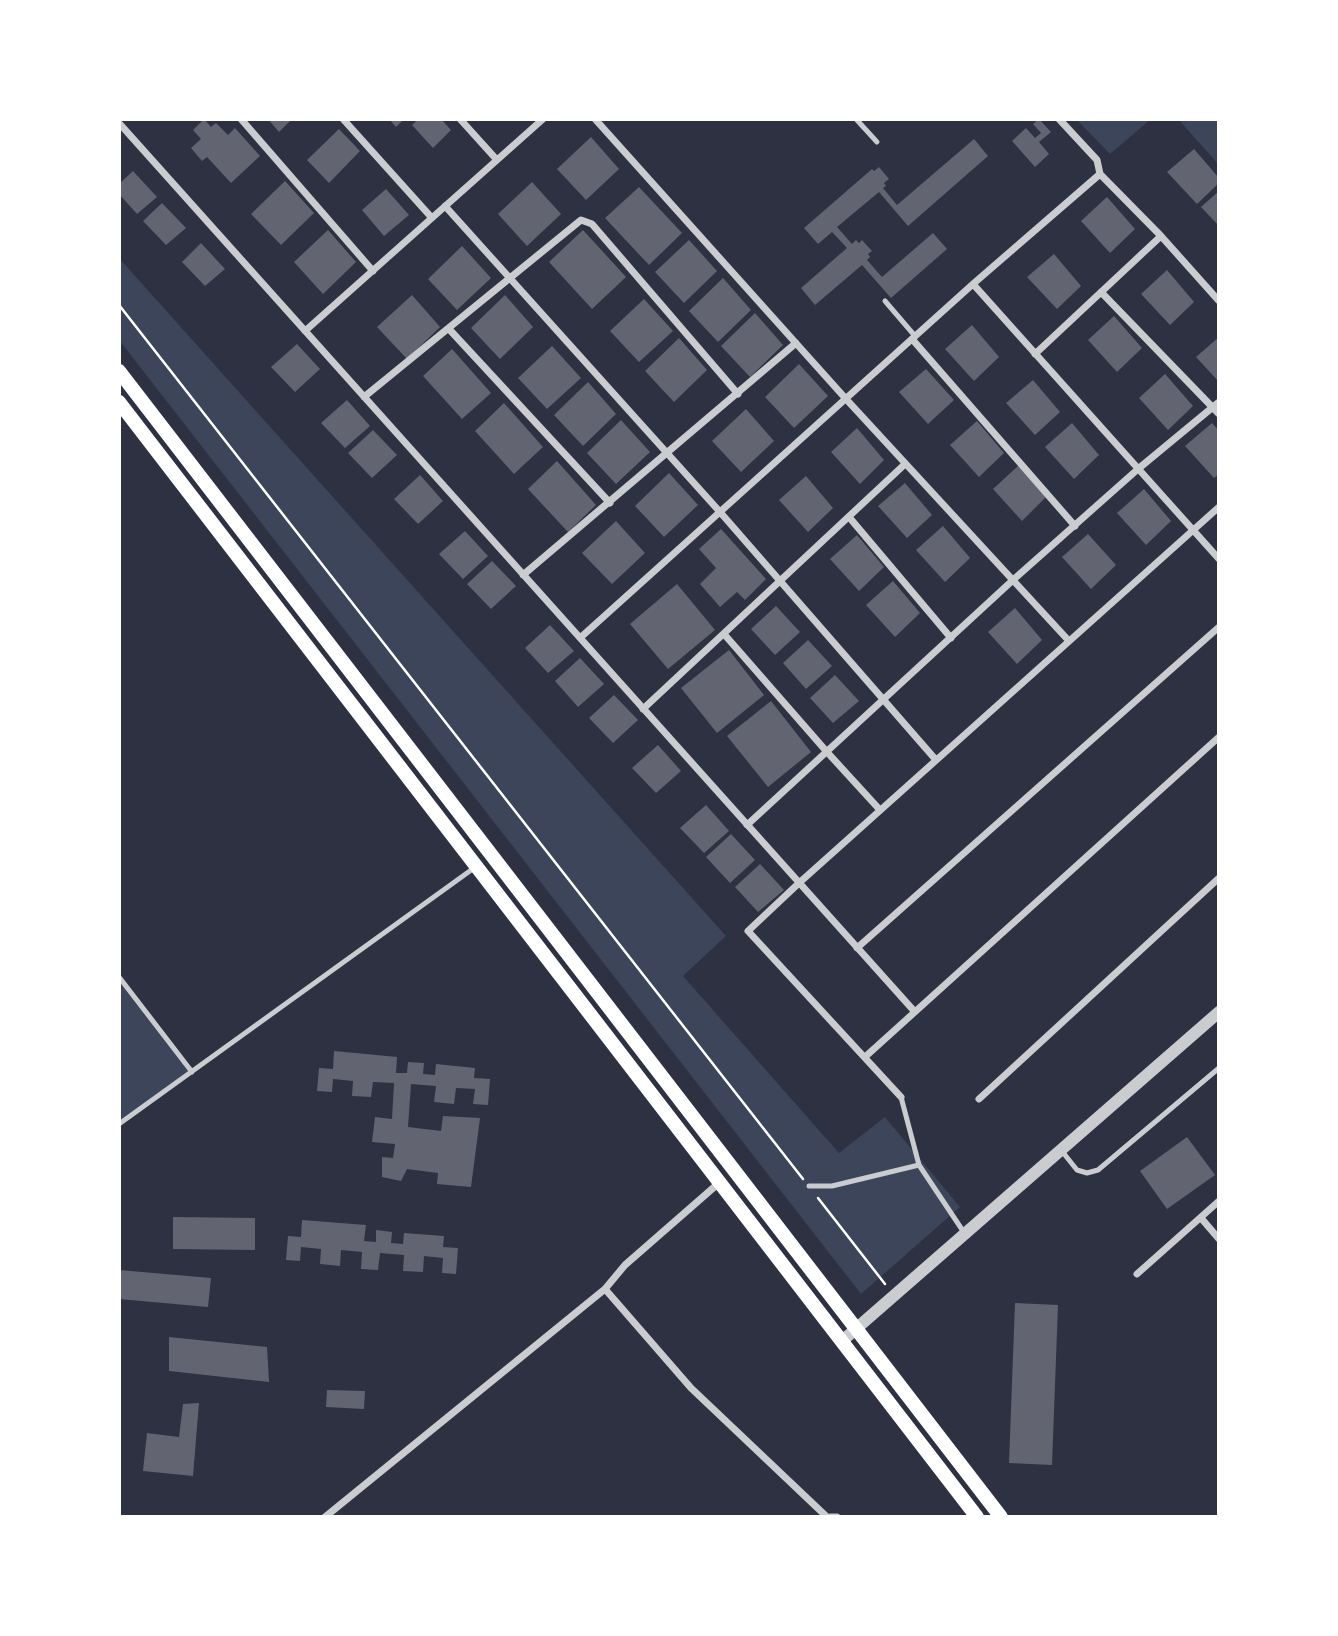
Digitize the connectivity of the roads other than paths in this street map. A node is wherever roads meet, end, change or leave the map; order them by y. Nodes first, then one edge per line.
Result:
1 (241, 119) edge
2 (343, 119) edge
3 (460, 119) edge
4 (543, 119) edge
5 (594, 119) edge
6 (856, 119) edge
7 (1059, 119) edge
8 (119, 123) edge
9 (877, 142) dead end
10 (497, 160) junction
11 (1100, 174) junction
12 (445, 206) junction
13 (432, 218) junction
14 (1161, 236) junction
15 (373, 271) junction
16 (511, 279) junction
17 (973, 284) junction
18 (1101, 292) junction
19 (885, 301) dead end
20 (1219, 301) edge
21 (449, 329) junction
22 (305, 331) junction
23 (913, 338) junction
24 (796, 343) junction
25 (1035, 354) junction
26 (119, 371) edge
27 (738, 394) junction
28 (365, 397) junction
29 (846, 399) junction
30 (119, 402) edge
31 (1216, 405) edge
32 (1219, 414) edge
33 (668, 454) junction
34 (905, 464) junction
35 (1138, 469) junction
36 (610, 503) junction
37 (1219, 507) edge
38 (720, 512) junction
39 (849, 517) junction
40 (1074, 526) junction
41 (1192, 531) junction
42 (1219, 559) edge
43 (523, 575) junction
44 (1013, 580) junction
45 (780, 581) junction
46 (1219, 627) edge
47 (724, 634) junction
48 (580, 638) junction
49 (951, 638) junction
50 (1069, 641) junction
51 (884, 700) junction
52 (643, 709) junction
53 (1219, 737) edge
54 (827, 752) junction
55 (936, 760) junction
56 (880, 810) junction
57 (747, 825) junction
58 (476, 866) junction
59 (1219, 878) edge
60 (799, 883) junction
61 (857, 948) junction
62 (119, 977) edge
63 (915, 1012) junction
64 (1219, 1012) edge
65 (865, 1057) junction
66 (1219, 1068) edge
67 (192, 1072) junction
68 (901, 1097) joint
69 (979, 1099) dead end
70 (119, 1124) edge
71 (1061, 1150) junction
72 (919, 1165) junction
73 (720, 1182) junction
74 (808, 1186) road end
75 (1219, 1201) edge
76 (1201, 1218) junction
77 (965, 1234) junction
78 (1219, 1239) edge
79 (1138, 1274) dead end
80 (605, 1289) junction
81 (856, 1328) junction
82 (842, 1341) junction
83 (325, 1517) edge
84 (829, 1517) edge
85 (837, 1517) edge
86 (977, 1517) edge
87 (1001, 1517) edge

1 - 15 street
2 - 13 street
3 - 10 street
4 - 10 street
5 - 24 street
6 - 9 lane
7 - 11 street
8 - 22 street
10 - 12 street
11 - 14 street
11 - 17 street
12 - 13 street
12 - 16 street
13 - 15 street
14 - 18 street
14 - 20 street
15 - 22 street
16 - 21 street
16 - 27 street
16 - 33 street
17 - 23 street
17 - 25 street
18 - 25 street
18 - 31 street
19 - 23 lane
21 - 28 street
21 - 36 street
22 - 28 street
23 - 29 street
23 - 40 street
24 - 27 street
24 - 29 street
25 - 35 street
26 - 81 main road
27 - 33 street
28 - 43 street
29 - 34 street
29 - 38 street
30 - 58 main road
31 - 32 street
31 - 35 street
33 - 36 street
33 - 38 street
34 - 39 street
34 - 44 street
35 - 40 street
35 - 41 street
36 - 43 street
37 - 41 street
38 - 45 street
38 - 48 street
39 - 45 street
39 - 49 street
40 - 44 street
41 - 42 street
41 - 50 street
43 - 48 street
44 - 49 street
44 - 50 street
45 - 47 street
45 - 51 street
46 - 61 street
47 - 52 street
47 - 54 street
48 - 52 street
49 - 51 street
50 - 55 street
51 - 54 street
51 - 55 street
52 - 57 street
53 - 63 street
54 - 56 street
54 - 57 street
55 - 56 street
56 - 60 street
57 - 60 street
58 - 67 lane
58 - 73 main road
59 - 69 street
60 - 61 street
60 - 65 street
61 - 63 street
62 - 67 lane
63 - 65 street
64 - 71 street
65 - 68 street
66 - 71 lane
67 - 70 lane
68 - 72 lane
71 - 77 street
72 - 74 lane
72 - 77 lane
73 - 80 street
73 - 82 main road
75 - 76 street
76 - 78 street
76 - 79 street
77 - 81 street
80 - 83 street
80 - 84 street
81 - 82 street
81 - 87 main road
82 - 86 main road
84 - 85 street

